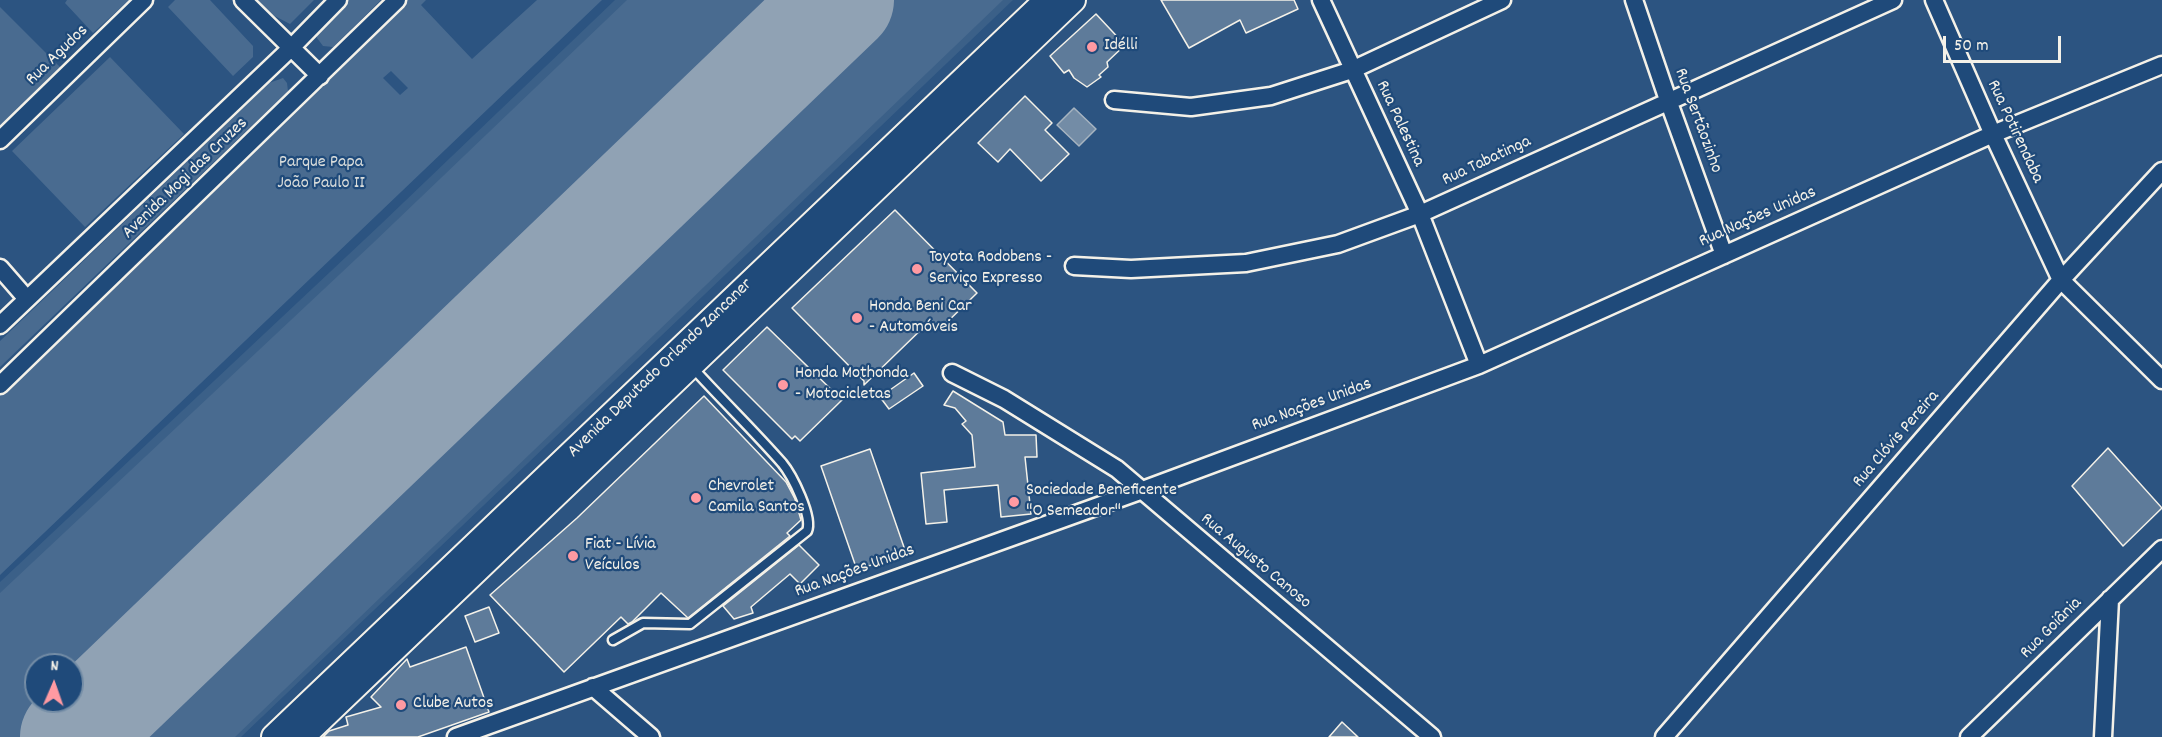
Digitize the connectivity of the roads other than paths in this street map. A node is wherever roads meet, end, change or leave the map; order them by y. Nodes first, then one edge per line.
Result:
1 (144, 0) edge
2 (243, 0) edge
3 (338, 0) edge
4 (398, 0) edge
5 (1047, 0) edge
6 (1073, 0) edge
7 (1321, 0) edge
8 (1502, 0) edge
9 (1634, 0) edge
10 (1893, 0) edge
11 (1934, 0) edge
12 (291, 48) junction
13 (2162, 64) edge
14 (1352, 70) junction
15 (320, 76) junction
16 (1114, 100) dead end
17 (1668, 100) junction
18 (1993, 134) junction
19 (0, 140) edge
20 (2162, 171) edge
21 (1420, 214) junction
22 (1724, 255) junction
23 (1074, 266) dead end
24 (0, 268) edge
25 (2061, 280) junction
26 (27, 299) junction
27 (0, 325) edge
28 (691, 365) junction
29 (1479, 365) junction
30 (952, 373) dead end
31 (2162, 381) edge
32 (0, 385) edge
33 (1140, 491) junction
34 (2162, 549) edge
35 (2110, 599) junction
36 (613, 640) dead end
37 (594, 687) junction
38 (274, 737) edge
39 (302, 737) edge
40 (456, 737) edge
41 (651, 737) edge
42 (1432, 737) edge
43 (1664, 737) edge
44 (1969, 737) edge
45 (2103, 737) edge

1 - 19 street, Rua Agudos
2 - 12 street
3 - 12 street, Avenida Mogi das Cruzes
4 - 15 street, Avenida Mogi das Cruzes
5 - 38 main road, Avenida Deputado Orlando Zancaner
6 - 28 main road, Avenida Deputado Orlando Zancaner
7 - 14 street, Rua Palestina
8 - 14 street
9 - 17 street, Rua Sertãozinho
10 - 17 street, Rua Tabatinga
11 - 18 street, Rua Potirendaba
12 - 15 street
12 - 26 street, Avenida Mogi das Cruzes
13 - 18 street, Rua Nações Unidas
14 - 16 street
14 - 21 street, Rua Palestina
15 - 32 street, Avenida Mogi das Cruzes
17 - 21 street, Rua Tabatinga
17 - 22 street, Rua Sertãozinho
18 - 22 street, Rua Nações Unidas
18 - 25 street, Rua Potirendaba
20 - 25 street, Rua Clóvis Pereira
21 - 23 street, Rua Tabatinga
21 - 29 street, Rua Palestina
22 - 29 street, Rua Nações Unidas
24 - 26 street
25 - 31 street
25 - 43 street, Rua Clóvis Pereira
26 - 27 street, Avenida Mogi das Cruzes
28 - 36 lane
28 - 39 main road, Avenida Deputado Orlando Zancaner
29 - 33 street, Rua Nações Unidas
30 - 33 street, Rua Augusto Canoso
33 - 37 street, Rua Nações Unidas
33 - 42 street, Rua Augusto Canoso
34 - 35 street, Rua Goiânia
35 - 44 street, Rua Goiânia
35 - 45 street
37 - 40 street, Rua Nações Unidas
37 - 41 street

